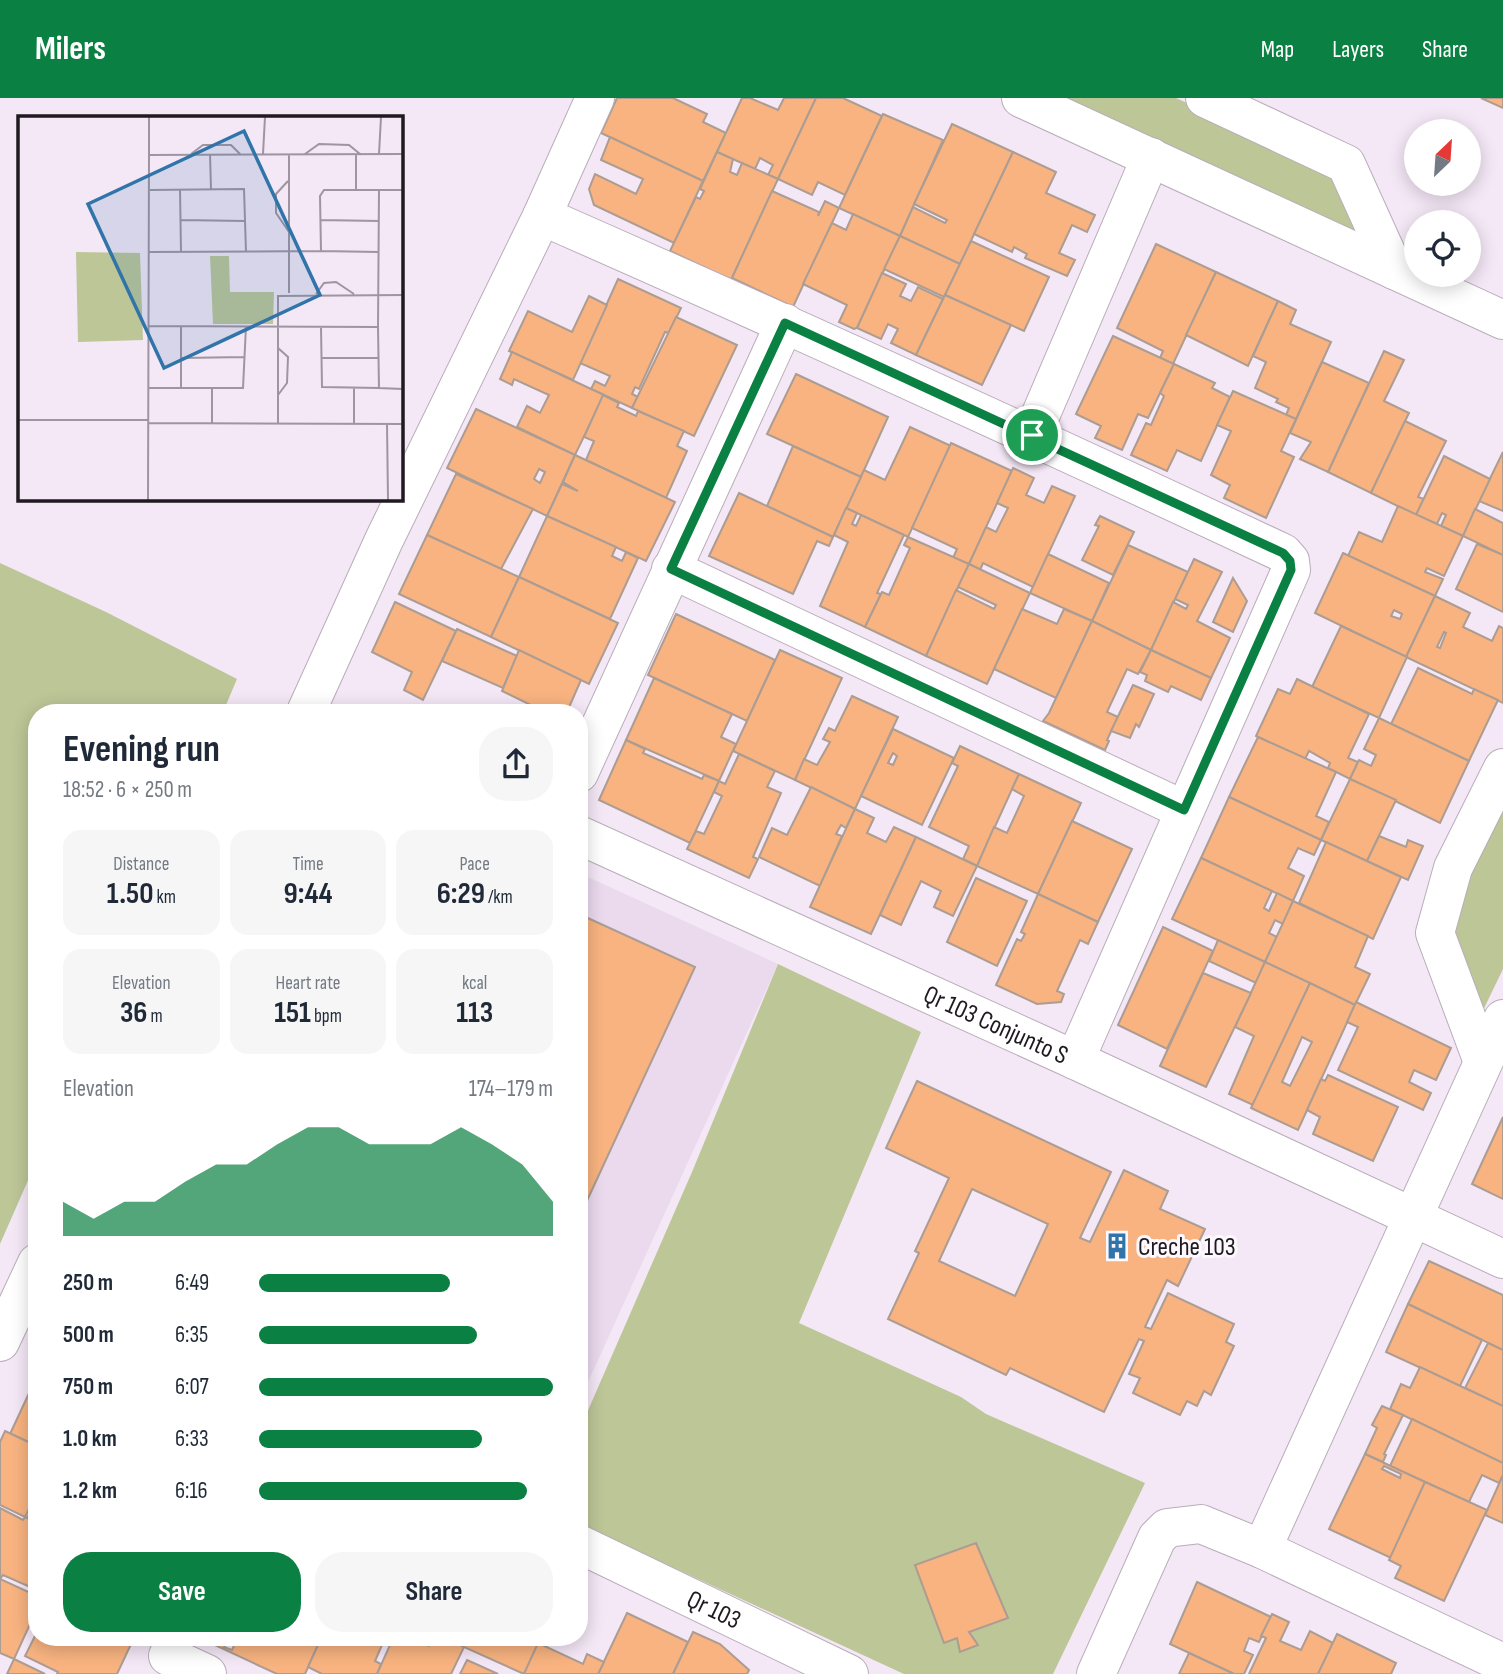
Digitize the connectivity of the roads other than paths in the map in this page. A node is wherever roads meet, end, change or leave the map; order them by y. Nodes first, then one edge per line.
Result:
1 (595, 98) edge
2 (1021, 98) edge
3 (1205, 98) edge
4 (1151, 157) junction
5 (542, 216) junction
6 (1394, 270) junction
7 (1503, 320) edge
8 (785, 323) junction
9 (1032, 435) junction
10 (671, 569) junction
11 (314, 704) edge
12 (588, 753) edge
13 (1503, 768) edge
14 (1184, 810) junction
15 (588, 839) edge
16 (1503, 1019) edge
17 (1075, 1060) junction
18 (1483, 1062) junction
19 (1412, 1218) junction
20 (1503, 1259) edge
21 (28, 1289) edge
22 (0, 1342) edge
23 (588, 1549) edge
24 (1262, 1549) junction
25 (1494, 1647) edge
26 (169, 1655) edge
27 (793, 1662) edge
28 (207, 1674) edge
29 (849, 1674) edge
30 (1096, 1674) edge

1 - 5 street
2 - 4 street
3 - 6 street
4 - 6 street
4 - 9 street
5 - 8 street
5 - 11 street
6 - 7 street
8 - 9 street
8 - 10 street
9 - 14 street
10 - 12 street
10 - 14 street
13 - 18 street
14 - 17 street
15 - 17 street, Qr 103 Conjunto S
16 - 18 street
17 - 19 street, Qr 103 Conjunto S
18 - 19 street
19 - 20 street, Qr 103 Conjunto S
19 - 24 street
21 - 22 street
23 - 27 street, Qr 103
24 - 25 street
24 - 30 street
26 - 28 street
27 - 29 street, Qr 103

